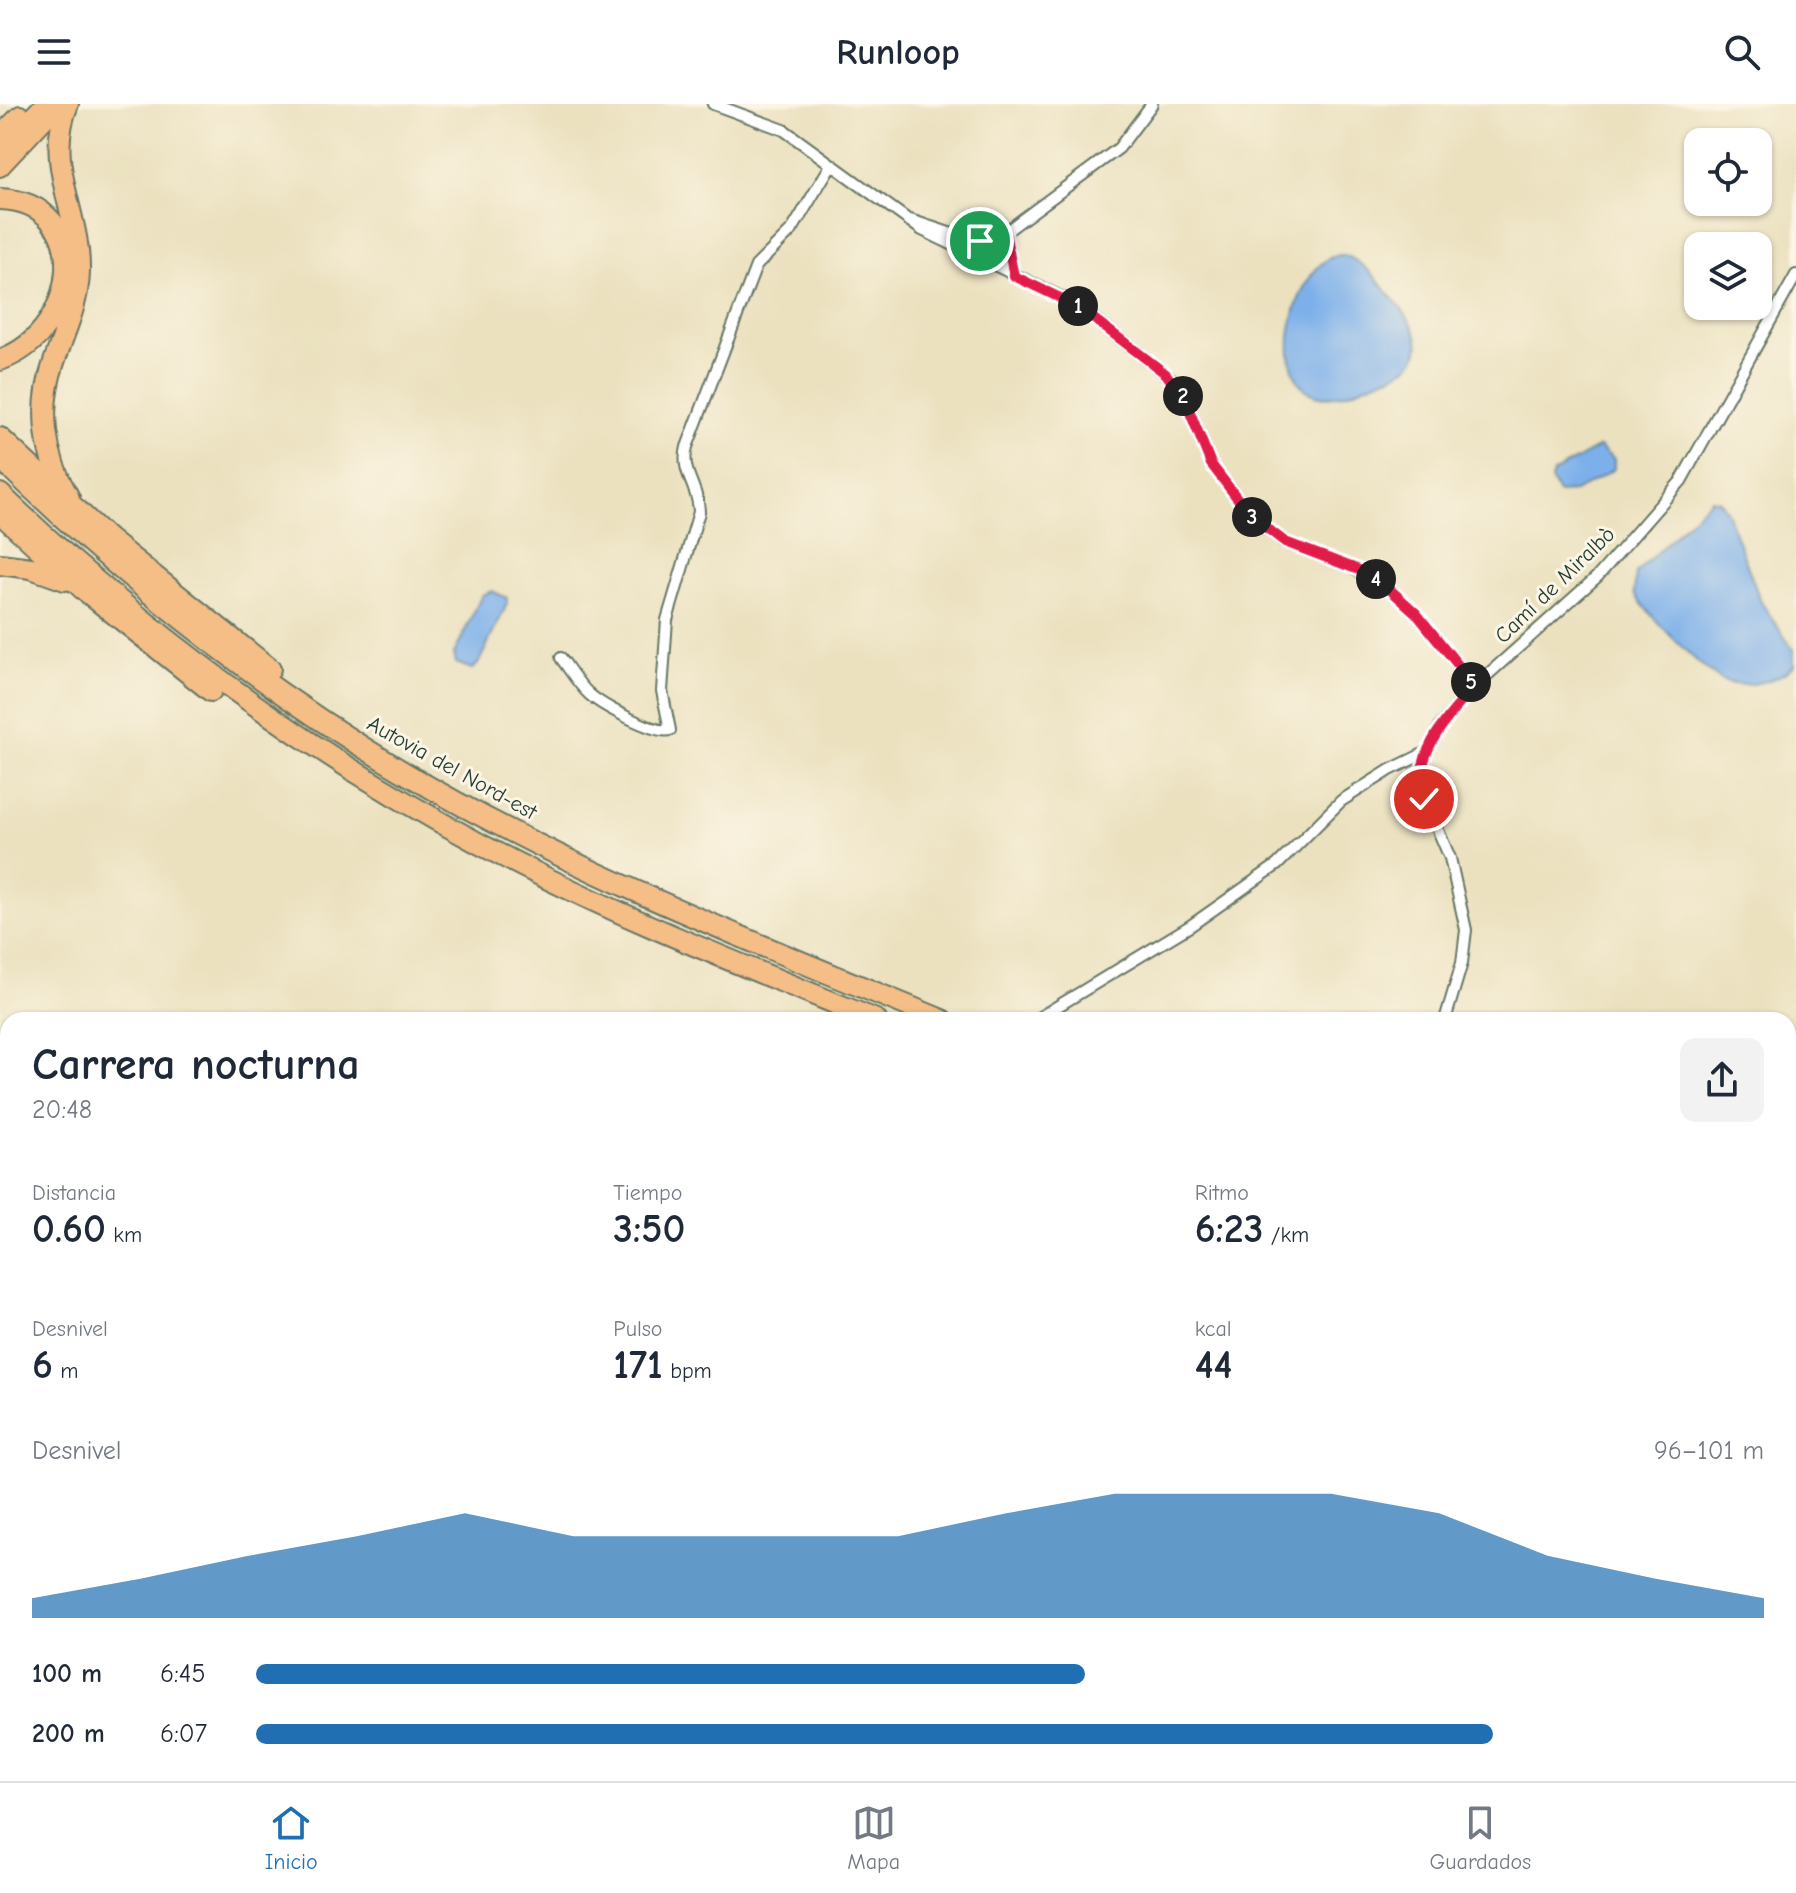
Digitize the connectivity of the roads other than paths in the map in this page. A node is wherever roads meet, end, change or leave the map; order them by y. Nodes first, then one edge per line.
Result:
1 (29, 104) edge
2 (43, 104) edge
3 (60, 104) edge
4 (68, 104) edge
5 (713, 104) edge
6 (1152, 104) edge
7 (0, 134) edge
8 (0, 151) edge
9 (831, 165) junction
10 (0, 168) edge
11 (0, 199) edge
12 (908, 220) junction
13 (1005, 233) junction
14 (1796, 275) edge
15 (1014, 276) junction
16 (0, 360) edge
17 (0, 438) edge
18 (0, 458) edge
19 (0, 494) edge
20 (0, 513) edge
21 (80, 514) junction
22 (0, 564) edge
23 (83, 589) junction
24 (561, 658) dead end
25 (1475, 686) junction
26 (1427, 752) junction
27 (463, 804) junction
28 (761, 973) junction
29 (856, 1012) edge
30 (923, 1012) edge
31 (1048, 1012) edge
32 (1447, 1012) edge

1 - 7 main road
2 - 8 main road
3 - 10 main road
4 - 21 highway
5 - 9 street
6 - 13 street
9 - 12 street
9 - 24 street
11 - 16 highway
12 - 13 street
12 - 15 street
13 - 15 street
14 - 25 street, Camí de Miralbò
15 - 25 street
17 - 21 highway
18 - 27 highway, Autovia del Nord-est
19 - 28 highway
20 - 23 highway
21 - 27 highway
22 - 23 highway
23 - 28 highway
25 - 26 street, Camí de Miralbò
26 - 31 street
26 - 32 street
27 - 30 highway, Autovia del Nord-est
28 - 29 highway

